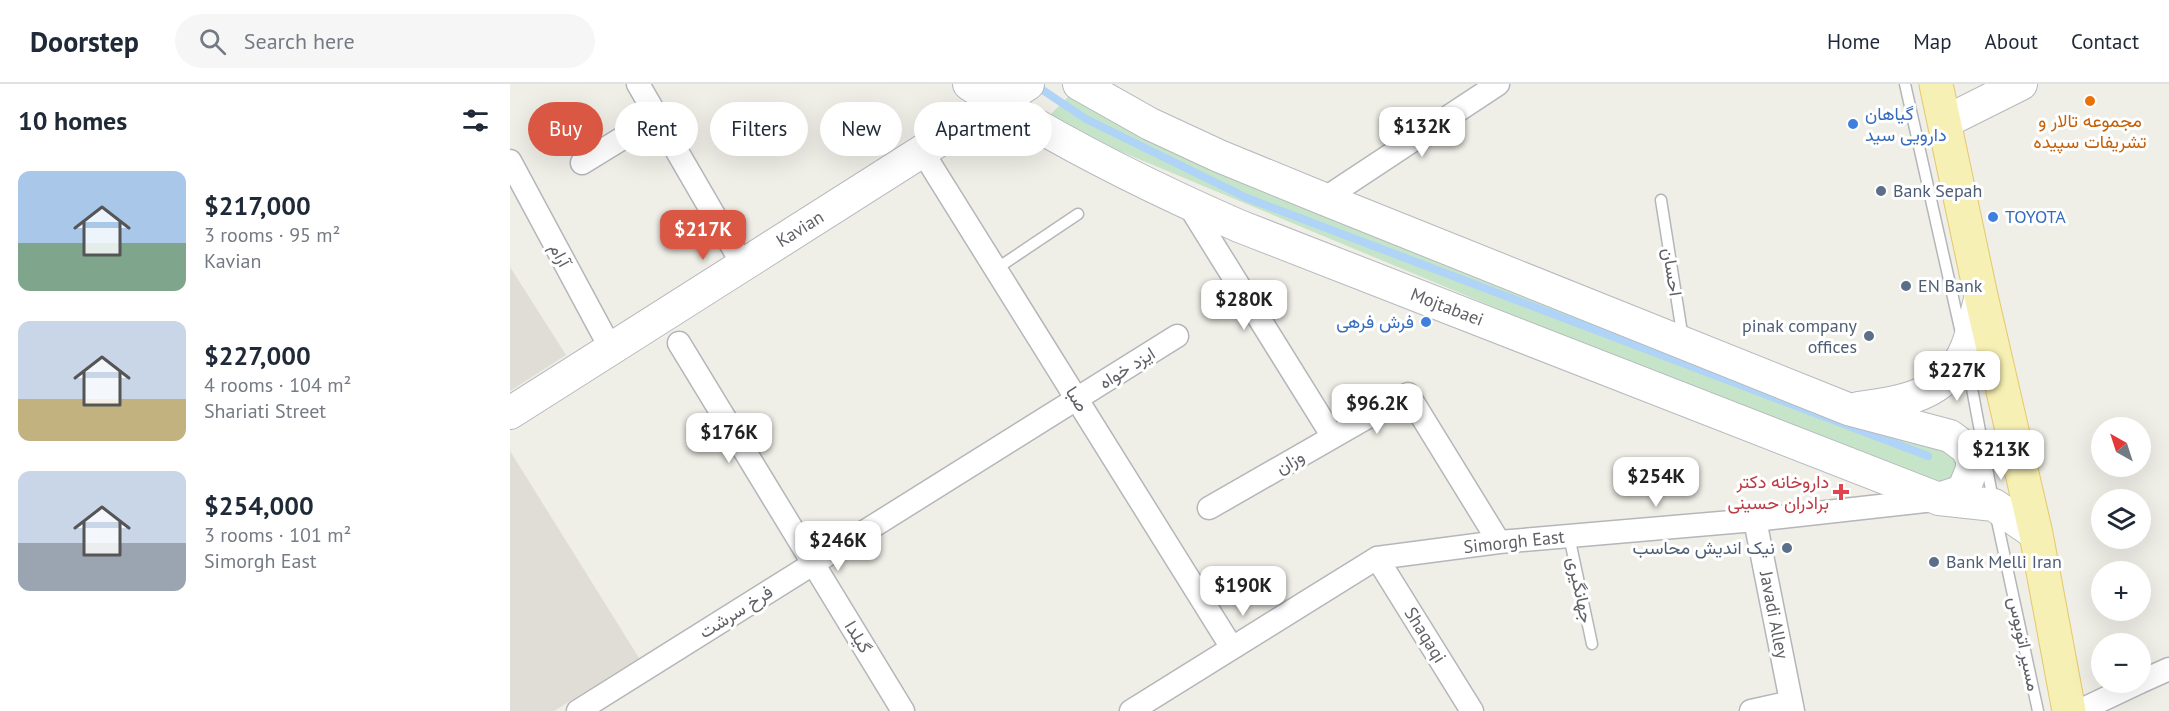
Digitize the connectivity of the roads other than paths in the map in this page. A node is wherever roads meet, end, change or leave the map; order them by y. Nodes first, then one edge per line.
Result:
1 (638, 84) edge
2 (969, 84) edge
3 (1028, 84) edge
4 (1079, 84) edge
5 (1498, 84) edge
6 (1905, 84) edge
7 (1936, 84) edge
8 (2021, 84) edge
9 (648, 102) edge
10 (997, 102) edge
11 (1001, 102) edge
12 (1945, 122) junction
13 (1052, 134) edge
14 (615, 143) edge
15 (680, 156) edge
16 (914, 156) edge
17 (925, 156) edge
18 (510, 161) edge
19 (582, 163) dead end
20 (1324, 199) junction
21 (1661, 200) dead end
22 (1188, 204) junction
23 (1078, 214) dead end
24 (743, 265) junction
25 (996, 269) junction
26 (1981, 296) junction
27 (1177, 336) dead end
28 (679, 343) dead end
29 (1683, 343) junction
30 (611, 349) junction
31 (1965, 351) junction
32 (1077, 399) junction
33 (1848, 409) junction
34 (510, 413) edge
35 (1333, 437) junction
36 (1939, 499) junction
37 (1994, 505) junction
38 (1209, 508) dead end
39 (1755, 519) junction
40 (2037, 534) junction
41 (1569, 536) junction
42 (1499, 542) junction
43 (1377, 558) junction
44 (814, 564) junction
45 (1592, 644) dead end
46 (1232, 648) junction
47 (2169, 669) edge
48 (2151, 677) edge
49 (2117, 693) edge
50 (1792, 706) edge
51 (578, 711) edge
52 (903, 711) edge
53 (1131, 711) edge
54 (1472, 711) edge
55 (1751, 711) edge
56 (2038, 711) edge
57 (2069, 711) edge
58 (2079, 711) edge

1 - 9 street
2 - 10 main road, Mojtabaei
3 - 11 main road, Kavian
4 - 20 main road
5 - 20 street
6 - 31 lane, مسیر اتوبوس
7 - 12 main road
8 - 12 main road
12 - 26 main road
13 - 22 main road, Mojtabaei
14 - 19 street
15 - 24 street
16 - 24 main road, Kavian
17 - 25 street, صبا
18 - 30 street, آرام
20 - 29 main road
21 - 29 lane, احسان
22 - 35 street
22 - 36 main road, Mojtabaei
23 - 25 lane
24 - 30 main road, Kavian
25 - 32 street, صبا
26 - 31 main road
26 - 40 main road
27 - 32 street, ایزد خواه
28 - 44 street, گیلدا
29 - 33 main road
30 - 34 main road, Kavian
31 - 33 main road
31 - 37 lane, مسیر اتوبوس
32 - 44 street, فرخ سرشت
32 - 46 street, صبا
33 - 36 main road
35 - 38 street, وزان
35 - 42 street, وزان
36 - 37 main road, Mojtabaei
36 - 39 street, Simorgh East
37 - 40 main road
37 - 56 lane, مسیر اتوبوس
39 - 41 street, Simorgh East
39 - 50 street, Javadi Alley
40 - 57 main road
41 - 42 street, Simorgh East
41 - 45 lane, جهانگیری
42 - 43 street, Simorgh East
43 - 46 street, Simorgh East
43 - 54 street, Shaqaqi
44 - 51 street, فرخ سرشت
44 - 52 street, گیلدا
46 - 53 street, Simorgh East
47 - 48 street
49 - 58 street
50 - 55 street

